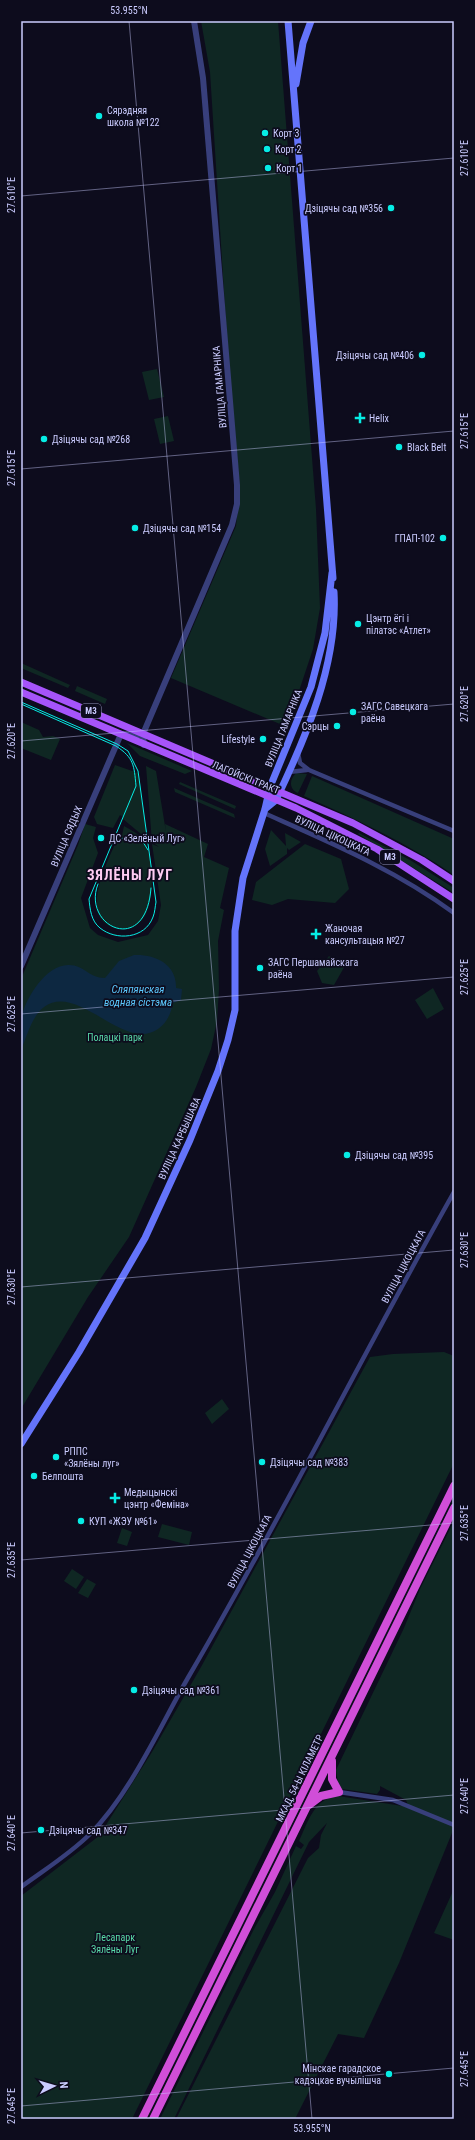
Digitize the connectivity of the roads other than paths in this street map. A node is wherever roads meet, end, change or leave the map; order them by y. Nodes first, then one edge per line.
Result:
1 (194, 21) edge
2 (288, 21) edge
3 (311, 21) edge
4 (294, 102) junction
5 (332, 573) junction
6 (21, 682) edge
7 (21, 692) edge
8 (303, 708) junction
9 (314, 711) junction
10 (121, 734) junction
11 (143, 734) junction
12 (144, 745) junction
13 (297, 751) junction
14 (309, 770) junction
15 (288, 772) junction
16 (270, 787) junction
17 (280, 791) junction
18 (267, 797) junction
19 (276, 800) junction
20 (265, 811) junction
21 (454, 831) edge
22 (454, 881) edge
23 (454, 899) edge
24 (454, 912) edge
25 (21, 966) edge
26 (454, 1192) edge
27 (21, 1444) edge
28 (454, 1486) edge
29 (454, 1508) edge
30 (332, 1756) junction
31 (339, 1792) junction
32 (306, 1809) junction
33 (454, 1825) edge
34 (21, 1886) edge
35 (142, 2119) edge
36 (153, 2119) edge

1 - 11 street, ВУЛІЦА ГАМАРНІКА
2 - 4 main road, ВУЛІЦА ГАМАРНІКА
3 - 4 main road, ВУЛІЦА ГАМАРНІКА
4 - 5 main road, ВУЛІЦА ГАМАРНІКА
5 - 8 main road, ВУЛІЦА ГАМАРНІКА
5 - 9 main road, ВУЛІЦА ГАМАРНІКА
6 - 11 main road, ЛАГОЙСКІ ТРАКТ / М3
7 - 10 main road, ЛАГОЙСКІ ТРАКТ / М3
8 - 9 main road
8 - 16 main road, ВУЛІЦА ГАМАРНІКА
9 - 13 main road, ВУЛІЦА ГАМАРНІКА
10 - 11 street
10 - 12 main road, ЛАГОЙСКІ ТРАКТ / М3
10 - 25 street, ВУЛІЦА СЯДЫХ
11 - 12 street
11 - 16 main road, ЛАГОЙСКІ ТРАКТ / М3
12 - 18 main road, ЛАГОЙСКІ ТРАКТ / М3
13 - 14 street
13 - 15 main road, ВУЛІЦА ГАМАРНІКА
14 - 15 street
14 - 21 street
15 - 17 main road, ВУЛІЦА ГАМАРНІКА
16 - 17 main road, ЛАГОЙСКІ ТРАКТ / М3
16 - 18 main road, ВУЛІЦА ГАМАРНІКА
17 - 19 main road, ВУЛІЦА ГАМАРНІКА
17 - 22 main road, ЛАГОЙСКІ ТРАКТ / М3
18 - 19 main road, ЛАГОЙСКІ ТРАКТ / М3
18 - 20 main road, ВУЛІЦА ГАМАРНІКА
19 - 20 main road, ВУЛІЦА ГАМАРНІКА
19 - 23 main road, ЛАГОЙСКІ ТРАКТ / М3
20 - 24 street, ВУЛІЦА ЦІКОЦКАГА
20 - 27 main road, ВУЛІЦА КАРБЫШАВА
26 - 34 street, ВУЛІЦА ЦІКОЦКАГА
28 - 35 highway, МКАД, 54-Ы КІЛАМЕТР
29 - 30 highway, МКАД, 54-Ы КІЛАМЕТР
30 - 31 highway
30 - 32 highway, МКАД, 54-Ы КІЛАМЕТР
31 - 32 highway
31 - 33 street
32 - 36 highway, МКАД, 54-Ы КІЛАМЕТР

